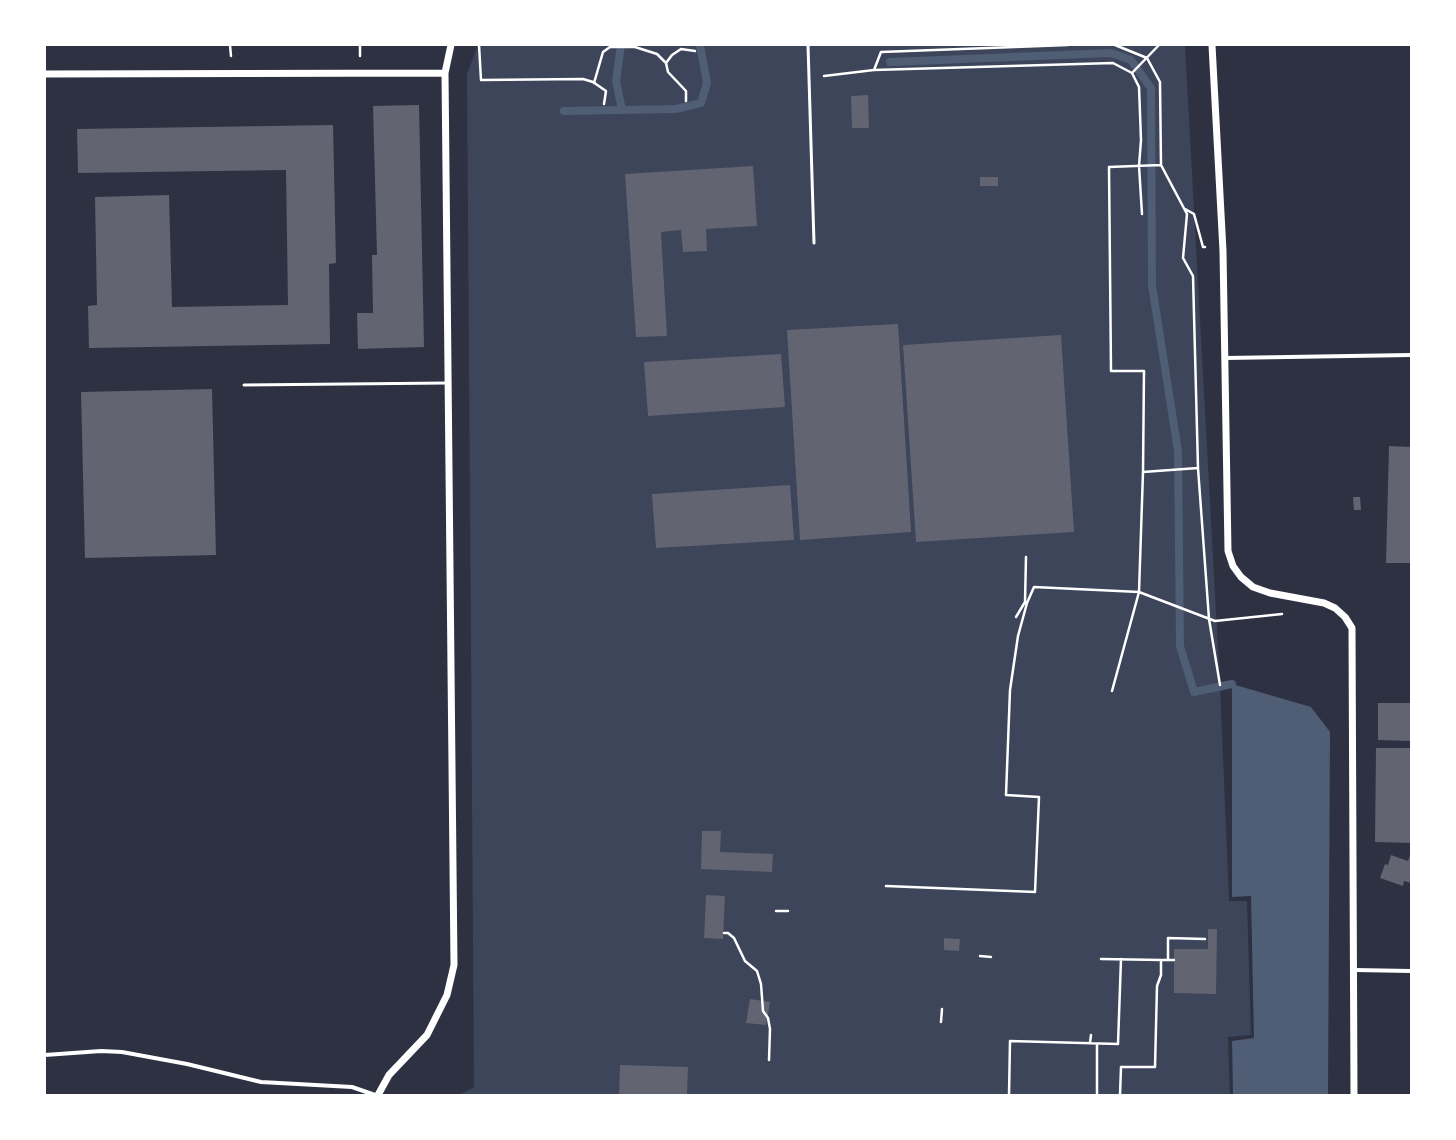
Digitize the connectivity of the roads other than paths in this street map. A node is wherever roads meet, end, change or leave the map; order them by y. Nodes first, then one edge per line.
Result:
1 (450, 45) edge
2 (808, 45) edge
3 (1212, 45) edge
4 (445, 73) junction
5 (45, 74) edge
6 (814, 243) dead end
7 (1411, 355) edge
8 (1226, 358) junction
9 (447, 383) junction
10 (244, 385) dead end
11 (1354, 970) junction
12 (1411, 971) edge
13 (45, 1055) edge
14 (376, 1095) edge
15 (1354, 1095) edge

1 - 4 street
2 - 6 lane
3 - 8 street
4 - 5 street
4 - 9 street
7 - 8 street
8 - 11 street
9 - 10 lane
9 - 14 street
11 - 12 street
11 - 15 street
13 - 14 street

